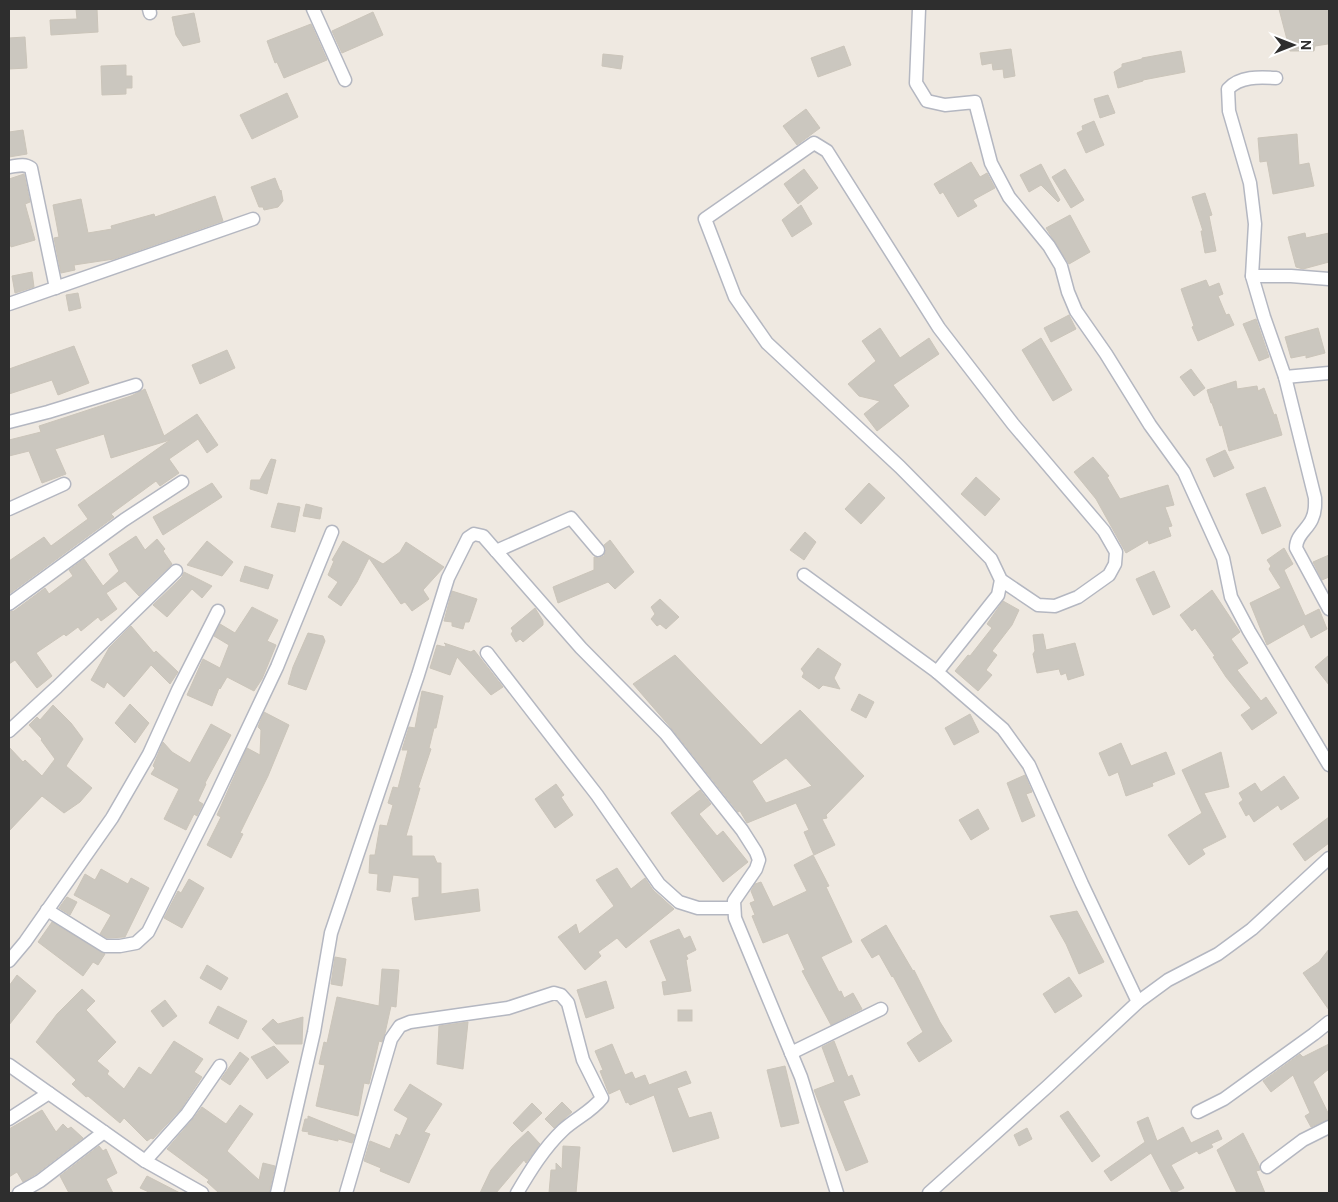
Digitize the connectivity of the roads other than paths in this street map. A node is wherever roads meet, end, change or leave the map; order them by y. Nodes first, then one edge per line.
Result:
1 (313, 9) edge
2 (919, 9) edge
3 (1276, 78) dead end
4 (345, 80) dead end
5 (9, 167) edge
6 (253, 219) dead end
7 (1252, 276) junction
8 (1329, 279) edge
9 (56, 288) junction
10 (9, 304) edge
11 (1329, 373) edge
12 (1285, 376) junction
13 (136, 385) dead end
14 (9, 422) edge
15 (182, 482) dead end
16 (64, 484) dead end
17 (9, 509) edge
18 (332, 532) dead end
19 (598, 550) dead end
20 (496, 551) junction
21 (176, 571) dead end
22 (804, 575) dead end
23 (1001, 580) junction
24 (9, 604) edge
25 (1329, 609) edge
26 (218, 611) dead end
27 (487, 653) dead end
28 (937, 672) junction
29 (9, 731) edge
30 (1329, 766) edge
31 (1329, 858) edge
32 (733, 908) junction
33 (47, 910) junction
34 (9, 961) edge
35 (1138, 1002) junction
36 (881, 1009) dead end
37 (1329, 1022) edge
38 (791, 1053) junction
39 (9, 1065) edge
40 (220, 1066) dead end
41 (49, 1093) junction
42 (1198, 1112) dead end
43 (9, 1119) edge
44 (1329, 1127) edge
45 (104, 1132) junction
46 (145, 1161) junction
47 (1267, 1167) dead end
48 (18, 1193) edge
49 (202, 1193) edge
50 (277, 1193) edge
51 (346, 1193) edge
52 (517, 1193) edge
53 (837, 1193) edge
54 (929, 1193) edge

1 - 4 street
2 - 30 street
3 - 7 street
5 - 9 street
6 - 9 street
7 - 8 street
7 - 12 street
9 - 10 street
11 - 12 street
12 - 25 street
13 - 14 street
15 - 24 street
16 - 17 street
18 - 33 street
19 - 20 street
20 - 32 street
20 - 50 street
21 - 29 street
22 - 28 street
23 - 23 street
23 - 28 street
26 - 33 street
27 - 32 street
28 - 35 street
31 - 35 street
32 - 38 street
33 - 34 street
35 - 54 street
36 - 38 street
37 - 42 street
38 - 53 street
39 - 41 street
40 - 46 street
41 - 43 street
41 - 45 street
44 - 47 street
45 - 46 street
45 - 48 street
46 - 49 street
51 - 52 street

